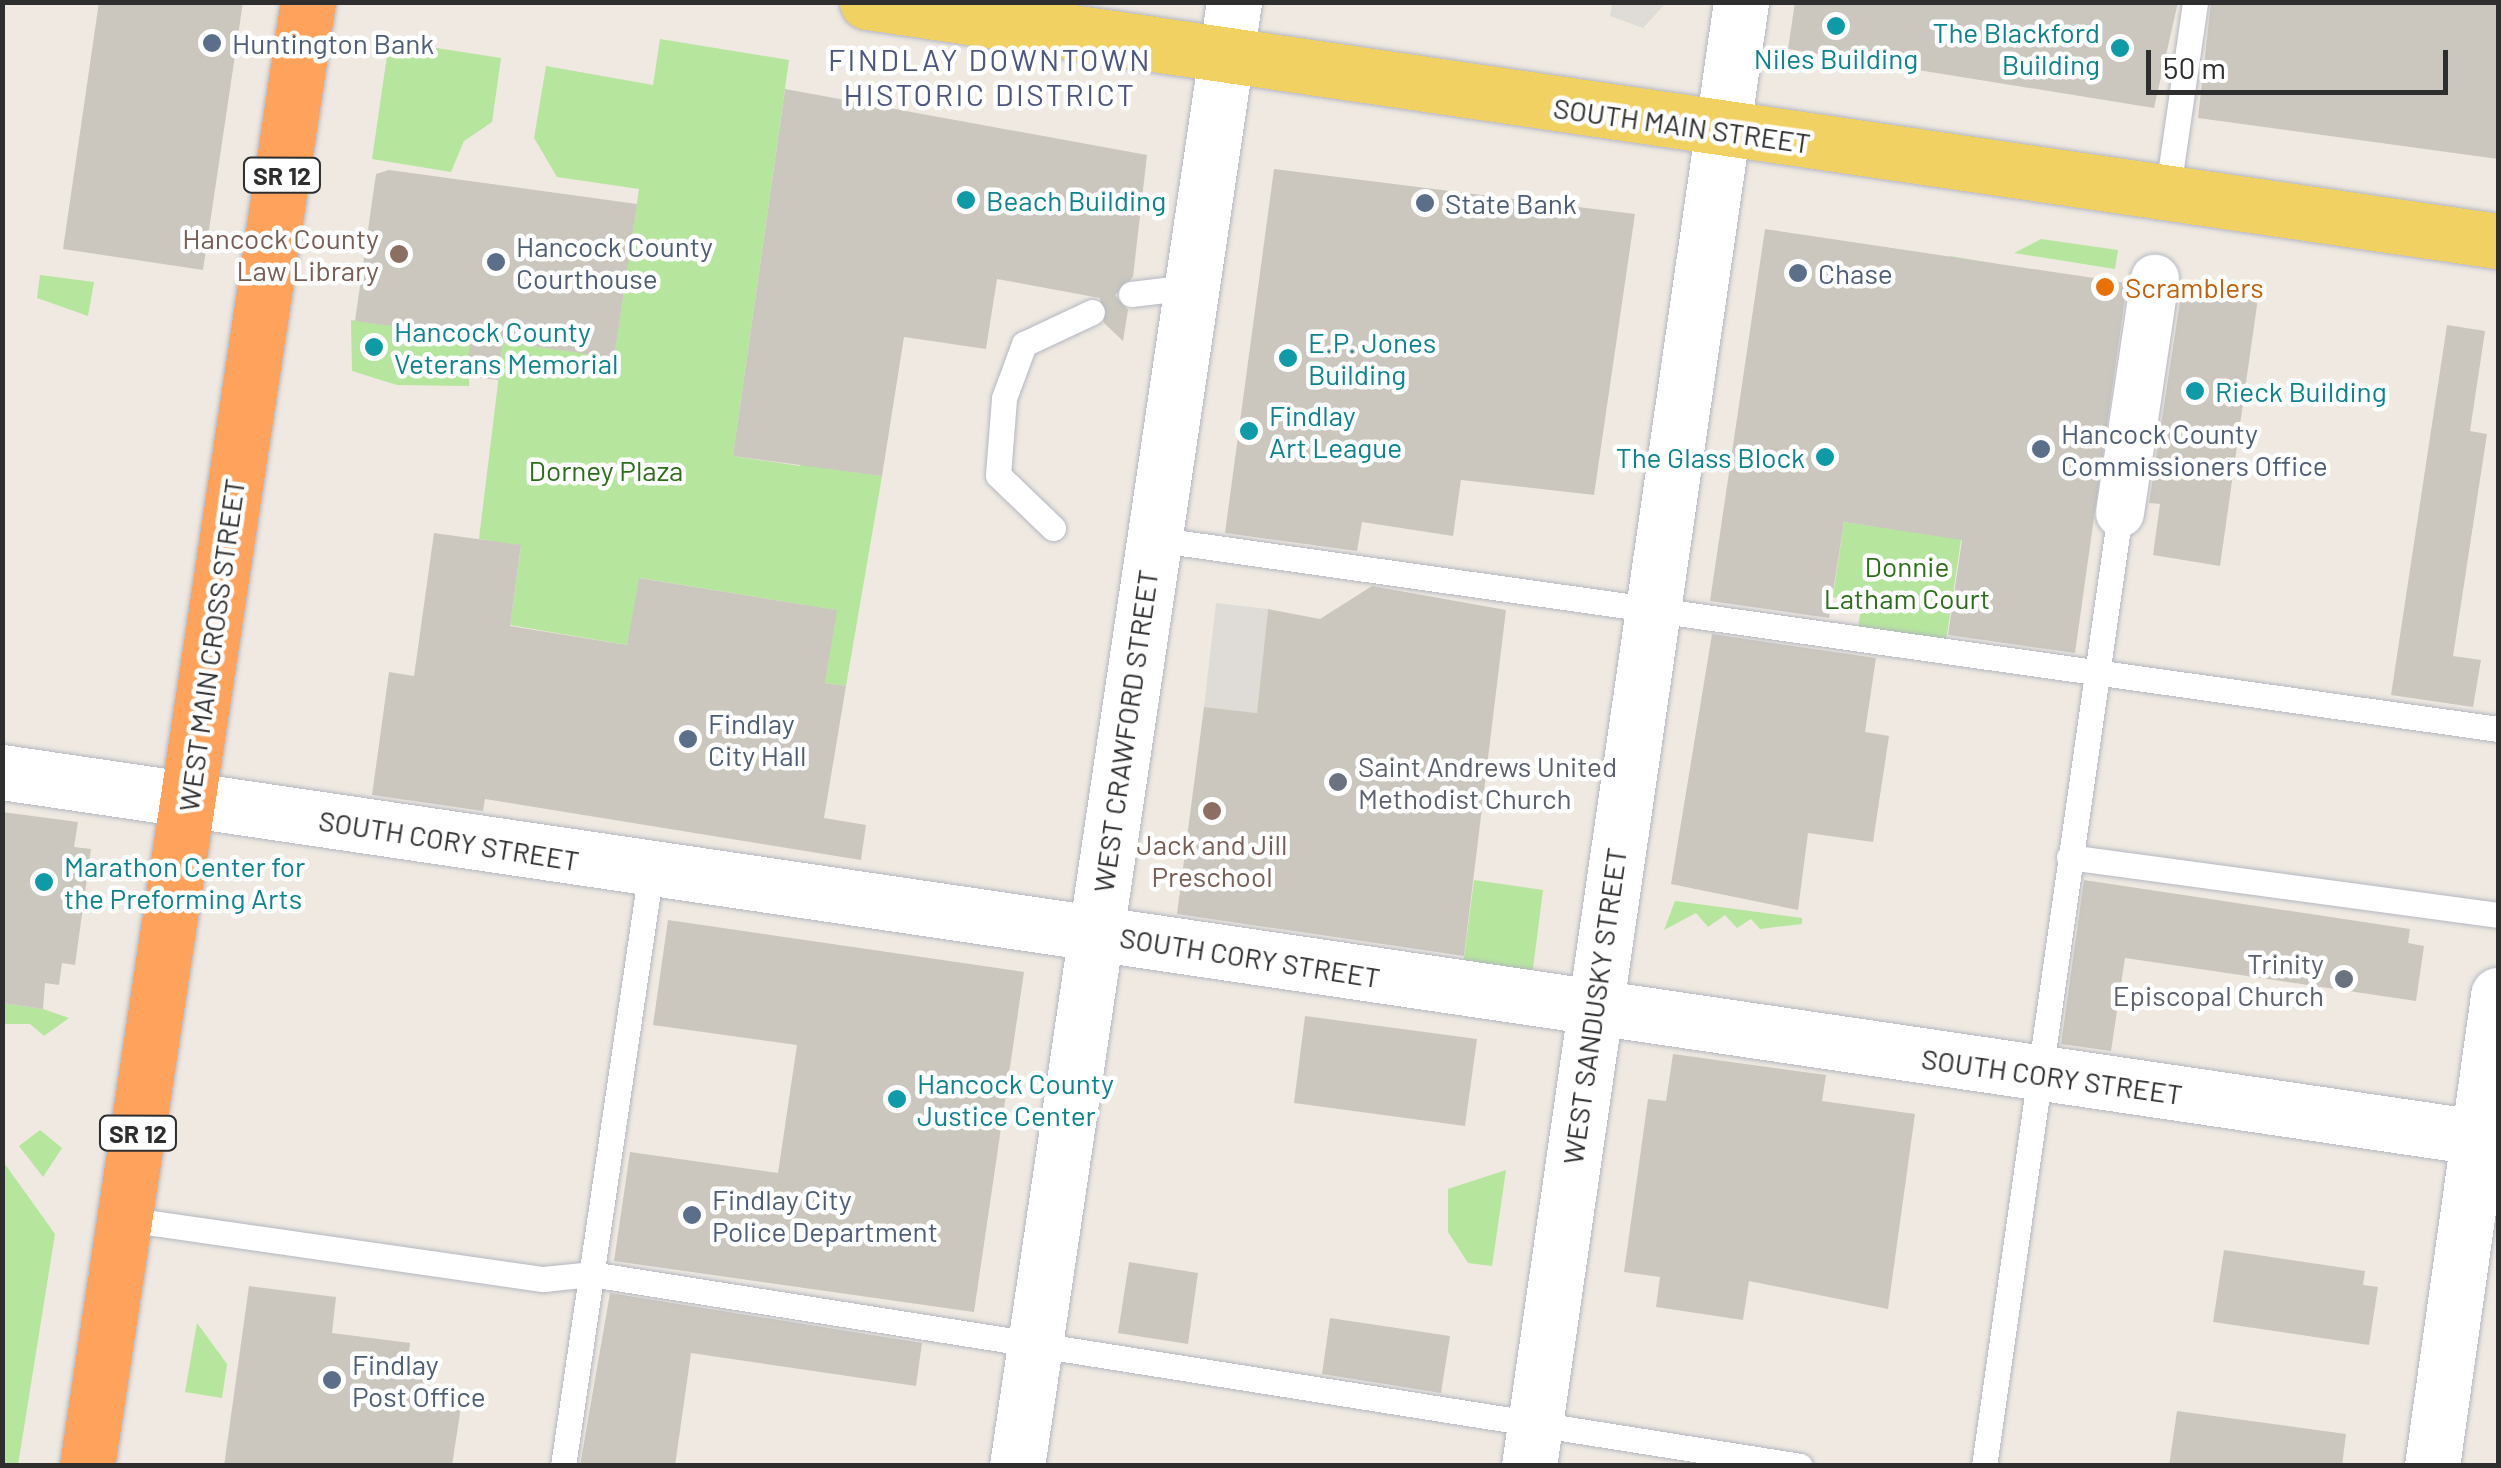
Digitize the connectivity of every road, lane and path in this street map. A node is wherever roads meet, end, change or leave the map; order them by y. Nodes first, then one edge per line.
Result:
1 (308, 2) edge
2 (867, 2) edge
3 (1234, 2) edge
4 (1741, 2) edge
5 (2195, 2) edge
6 (1224, 56) junction
7 (1722, 132) junction
8 (2167, 195) junction
9 (2498, 242) edge
10 (2155, 278) dead end
11 (1190, 287) junction
12 (1130, 294) dead end
13 (1092, 312) dead end
14 (2120, 513) joint
15 (1053, 528) dead end
16 (1153, 539) junction
17 (1652, 606) junction
18 (2096, 672) junction
19 (2498, 729) edge
20 (2, 772) edge
21 (188, 801) junction
22 (2069, 857) junction
23 (651, 870) junction
24 (2498, 916) edge
25 (1096, 934) junction
26 (2498, 996) edge
27 (1594, 1010) junction
28 (2036, 1074) junction
29 (2488, 1139) edge
30 (125, 1219) junction
31 (2482, 1231) edge
32 (591, 1274) junction
33 (1034, 1349) junction
34 (1532, 1447) edge
35 (88, 1466) edge
36 (562, 1466) edge
37 (1016, 1466) edge
38 (1800, 1466) edge
39 (1984, 1466) edge
40 (2432, 1466) edge

1 - 21 highway, WEST MAIN CROSS STREET / SR 12
2 - 6 main road, SOUTH MAIN STREET
3 - 6 street, WEST CRAWFORD STREET
4 - 7 street, WEST SANDUSKY STREET
5 - 8 lane
6 - 7 main road, SOUTH MAIN STREET
6 - 11 street, WEST CRAWFORD STREET
7 - 8 main road, SOUTH MAIN STREET
7 - 17 street, WEST SANDUSKY STREET
8 - 9 main road, SOUTH MAIN STREET
10 - 14 street
11 - 12 lane
11 - 16 street, WEST CRAWFORD STREET
13 - 15 lane
14 - 18 lane
16 - 17 lane
16 - 25 street, WEST CRAWFORD STREET
17 - 18 lane
17 - 27 street, WEST SANDUSKY STREET
18 - 19 lane
18 - 22 lane
20 - 21 street, SOUTH CORY STREET
21 - 23 street, SOUTH CORY STREET
21 - 30 highway, WEST MAIN CROSS STREET / SR 12
22 - 24 lane
22 - 28 lane
23 - 25 street, SOUTH CORY STREET
23 - 32 lane
25 - 27 street, SOUTH CORY STREET
25 - 33 street, WEST CRAWFORD STREET
26 - 29 street
27 - 28 street, SOUTH CORY STREET
27 - 34 street, WEST SANDUSKY STREET
28 - 29 street, SOUTH CORY STREET
28 - 39 lane
29 - 31 street
30 - 32 lane
30 - 35 highway, WEST MAIN CROSS STREET / SR 12
31 - 40 street
32 - 33 lane
32 - 36 lane
33 - 34 lane
33 - 37 street, WEST CRAWFORD STREET
34 - 38 lane

